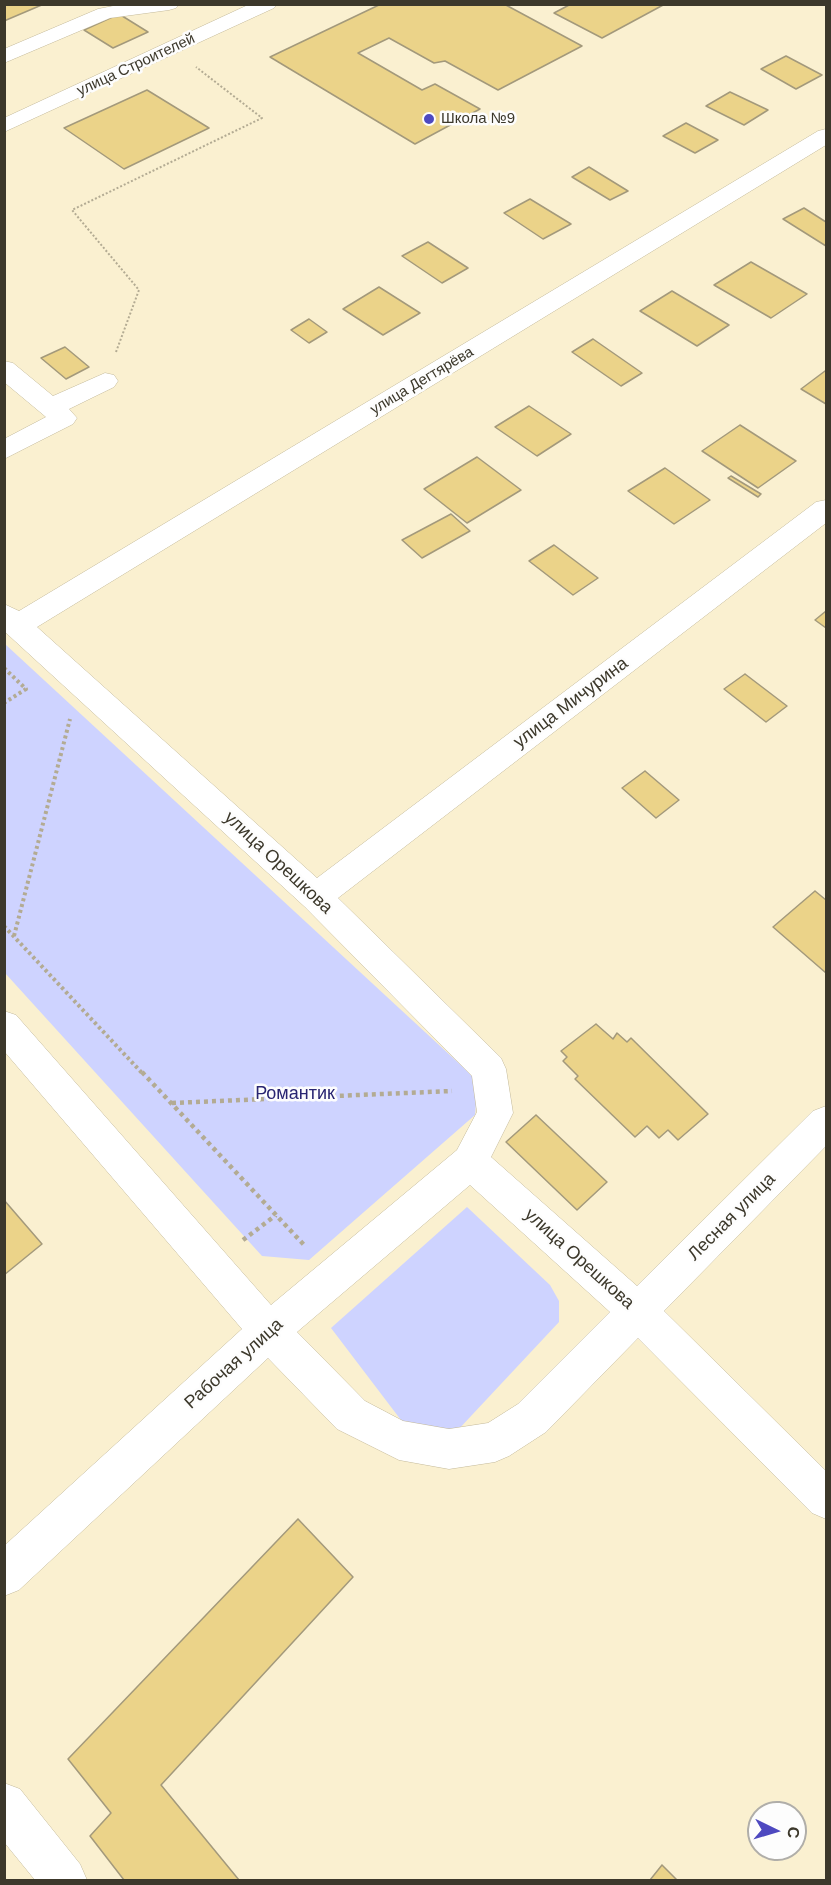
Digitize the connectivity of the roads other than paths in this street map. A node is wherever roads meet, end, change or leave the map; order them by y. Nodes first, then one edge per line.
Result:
1 (169, 4) edge
2 (267, 4) edge
3 (4, 57) edge
4 (4, 126) edge
5 (826, 136) edge
6 (4, 369) edge
7 (105, 381) road end
8 (51, 407) junction
9 (4, 450) edge
10 (826, 509) edge
11 (11, 620) edge
12 (316, 897) junction
13 (4, 1026) edge
14 (826, 1122) edge
15 (470, 1162) junction
16 (638, 1312) junction
17 (269, 1331) junction
18 (826, 1499) edge
19 (4, 1575) edge
20 (4, 1805) edge
21 (64, 1881) edge

1 - 3 street
2 - 4 street, улица Строителей
5 - 11 street, улица Дегтярёва
6 - 8 street
7 - 8 street
8 - 9 street
10 - 12 street, улица Мичурина
11 - 12 street, улица Орешкова
12 - 15 street, улица Орешкова
13 - 17 street, улица Орешкова
14 - 16 street, Лесная улица
15 - 16 street, улица Орешкова
15 - 17 street, Рабочая улица
16 - 17 street, улица Орешкова
16 - 18 street
17 - 19 street, Рабочая улица
20 - 21 street

